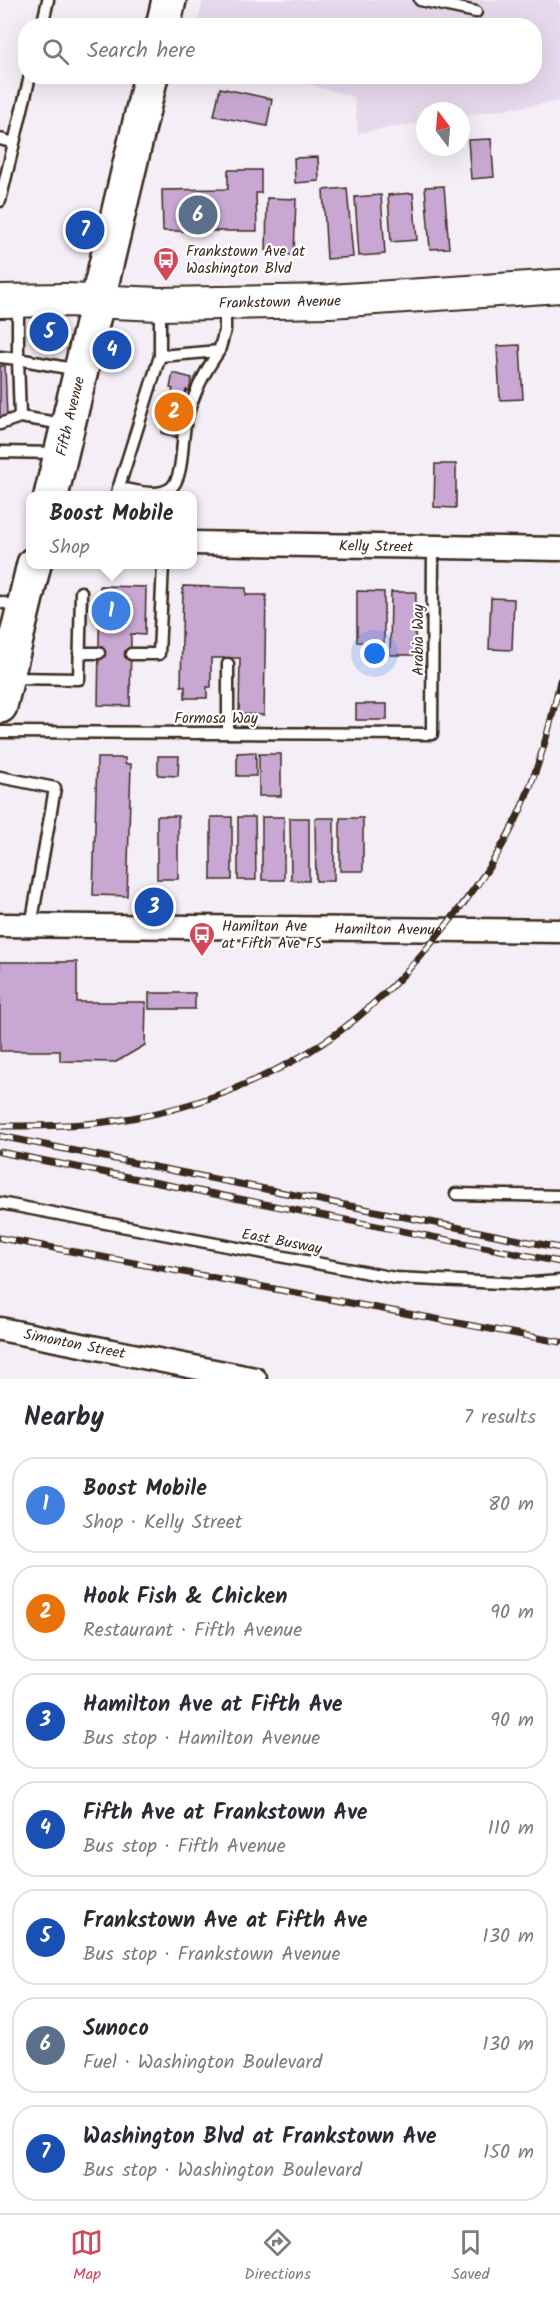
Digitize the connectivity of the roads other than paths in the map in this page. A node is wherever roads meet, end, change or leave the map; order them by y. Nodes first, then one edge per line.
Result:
1 (48, 0) edge
2 (169, 0) edge
3 (420, 0) edge
4 (476, 12) dead end
5 (44, 18) edge
6 (165, 18) edge
7 (28, 84) edge
8 (149, 84) edge
9 (0, 139) edge
10 (14, 143) junction
11 (0, 201) edge
12 (560, 286) edge
13 (9, 300) edge
14 (97, 302) junction
15 (225, 303) junction
16 (160, 304) junction
17 (219, 351) junction
18 (160, 356) junction
19 (0, 357) edge
20 (18, 359) junction
21 (80, 371) junction
22 (20, 417) junction
23 (0, 424) edge
24 (64, 439) junction
25 (0, 440) edge
26 (2, 452) edge
27 (52, 491) edge
28 (117, 491) edge
29 (161, 491) edge
30 (197, 543) edge
31 (433, 546) junction
32 (560, 549) edge
33 (31, 569) edge
34 (163, 569) edge
35 (81, 592) dead end
36 (12, 605) edge
37 (79, 653) junction
38 (99, 653) dead end
39 (131, 654) dead end
40 (228, 664) dead end
41 (3, 692) edge
42 (0, 732) edge
43 (228, 734) junction
44 (432, 734) joint
45 (0, 777) edge
46 (0, 925) edge
47 (31, 926) junction
48 (560, 931) edge
49 (456, 1194) dead end
50 (560, 1196) edge
51 (0, 1203) edge
52 (560, 1281) edge
53 (0, 1329) edge
54 (255, 1379) edge

1 - 5 lane
2 - 6 highway
3 - 4 lane
7 - 10 lane
8 - 14 highway, Fifth Avenue
9 - 10 lane
10 - 11 lane
12 - 15 main road, Frankstown Avenue
13 - 14 main road, Frankstown Avenue
13 - 20 lane
14 - 16 main road, Frankstown Avenue
14 - 21 highway, Fifth Avenue
15 - 16 main road, Frankstown Avenue
15 - 17 lane
16 - 18 lane
17 - 18 lane
17 - 29 lane
18 - 28 lane
19 - 20 lane
20 - 21 lane
20 - 22 lane
21 - 24 highway, Fifth Avenue
22 - 23 lane
22 - 24 lane
24 - 26 lane
24 - 27 highway, Fifth Avenue
25 - 26 lane
30 - 31 street, Kelly Street
31 - 32 street, Kelly Street
31 - 44 lane, Arabia Way
33 - 36 highway
34 - 39 lane
35 - 37 lane
36 - 41 highway
37 - 38 lane
37 - 41 lane
40 - 43 lane
42 - 43 lane, Formosa Way
43 - 44 lane, Formosa Way
45 - 47 lane
46 - 47 street, Hamilton Avenue
47 - 48 street, Hamilton Avenue
49 - 50 lane
51 - 52 lane, East Busway
53 - 54 street, Simonton Street

